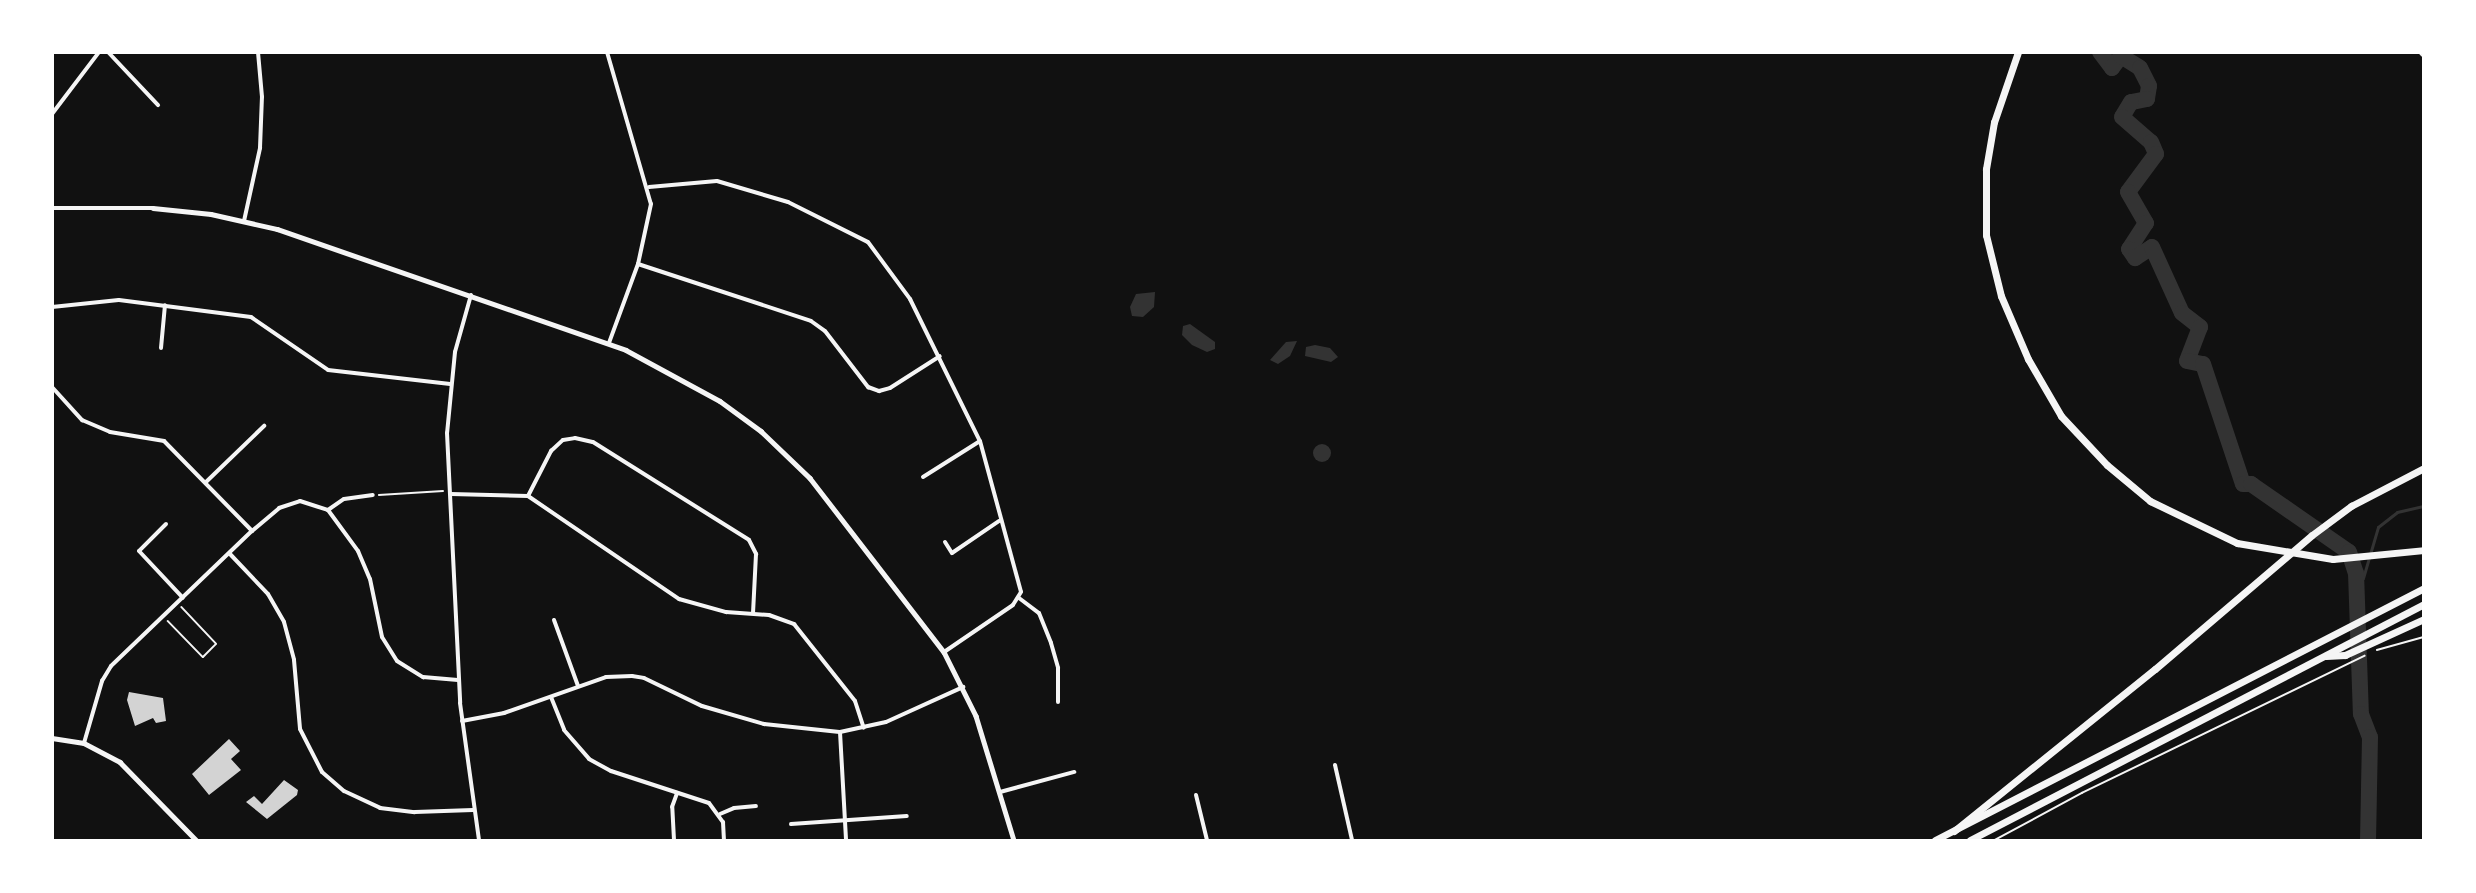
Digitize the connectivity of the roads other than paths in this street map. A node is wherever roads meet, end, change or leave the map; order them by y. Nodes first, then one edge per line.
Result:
1 (99, 52) edge
2 (108, 52) edge
3 (258, 52) edge
4 (607, 52) edge
5 (2018, 52) edge
6 (158, 105) dead end
7 (52, 114) edge
8 (649, 187) junction
9 (52, 208) edge
10 (244, 221) junction
11 (638, 264) junction
12 (471, 295) junction
13 (165, 304) junction
14 (52, 307) edge
15 (609, 343) junction
16 (160, 348) dead end
17 (940, 356) junction
18 (450, 384) junction
19 (52, 387) edge
20 (264, 426) dead end
21 (980, 441) junction
22 (2424, 468) edge
23 (922, 477) dead end
24 (206, 482) junction
25 (450, 493) junction
26 (373, 495) road end
27 (528, 496) junction
28 (328, 510) junction
29 (999, 521) junction
30 (166, 525) dead end
31 (252, 531) junction
32 (945, 542) dead end
33 (2424, 550) edge
34 (230, 554) junction
35 (2424, 588) edge
36 (183, 598) junction
37 (1019, 598) junction
38 (2424, 604) edge
39 (753, 613) junction
40 (2424, 619) edge
41 (554, 620) dead end
42 (944, 652) junction
43 (2322, 656) junction
44 (458, 680) junction
45 (578, 686) junction
46 (963, 686) junction
47 (551, 697) junction
48 (1058, 702) dead end
49 (462, 721) junction
50 (864, 728) junction
51 (840, 732) junction
52 (52, 738) edge
53 (84, 743) junction
54 (1335, 765) dead end
55 (1074, 772) dead end
56 (1000, 792) junction
57 (676, 793) junction
58 (1196, 795) dead end
59 (756, 806) dead end
60 (473, 810) junction
61 (720, 814) junction
62 (906, 816) dead end
63 (844, 820) junction
64 (791, 824) dead end
65 (1954, 831) junction
66 (196, 840) edge
67 (480, 840) edge
68 (674, 840) edge
69 (724, 840) edge
70 (846, 840) edge
71 (1014, 840) edge
72 (1207, 840) edge
73 (1352, 840) edge
74 (1935, 840) edge
75 (1970, 840) edge

1 - 7 street
2 - 6 street
3 - 10 street
4 - 8 street
5 - 33 highway
8 - 11 street
8 - 17 street
9 - 10 street
10 - 12 street
11 - 15 street
11 - 17 street
12 - 15 street
12 - 18 street
13 - 14 street
13 - 16 street
13 - 18 street
15 - 42 street
17 - 21 street
18 - 25 street
19 - 24 street
20 - 24 street
21 - 23 street
21 - 29 street
22 - 65 highway
24 - 31 street
25 - 27 street
25 - 44 street
26 - 28 street
27 - 39 street
27 - 39 street
28 - 31 street
28 - 44 street
29 - 32 street
29 - 37 street
30 - 36 street
31 - 34 street
34 - 36 street
34 - 60 street
35 - 65 highway
36 - 53 street
37 - 42 street
37 - 48 street
38 - 43 highway
39 - 50 street
40 - 43 highway
41 - 45 street
42 - 46 street
43 - 75 highway
44 - 49 street
45 - 47 street
45 - 51 street
46 - 50 street
46 - 56 street
47 - 49 street
47 - 57 street
49 - 60 street
50 - 51 street
51 - 63 street
52 - 53 street
53 - 66 street
54 - 73 street
55 - 56 street
56 - 71 street
57 - 61 street
57 - 68 street
58 - 72 street
59 - 61 street
60 - 67 street
61 - 69 street
62 - 63 street
63 - 64 street
63 - 70 street
65 - 74 highway

